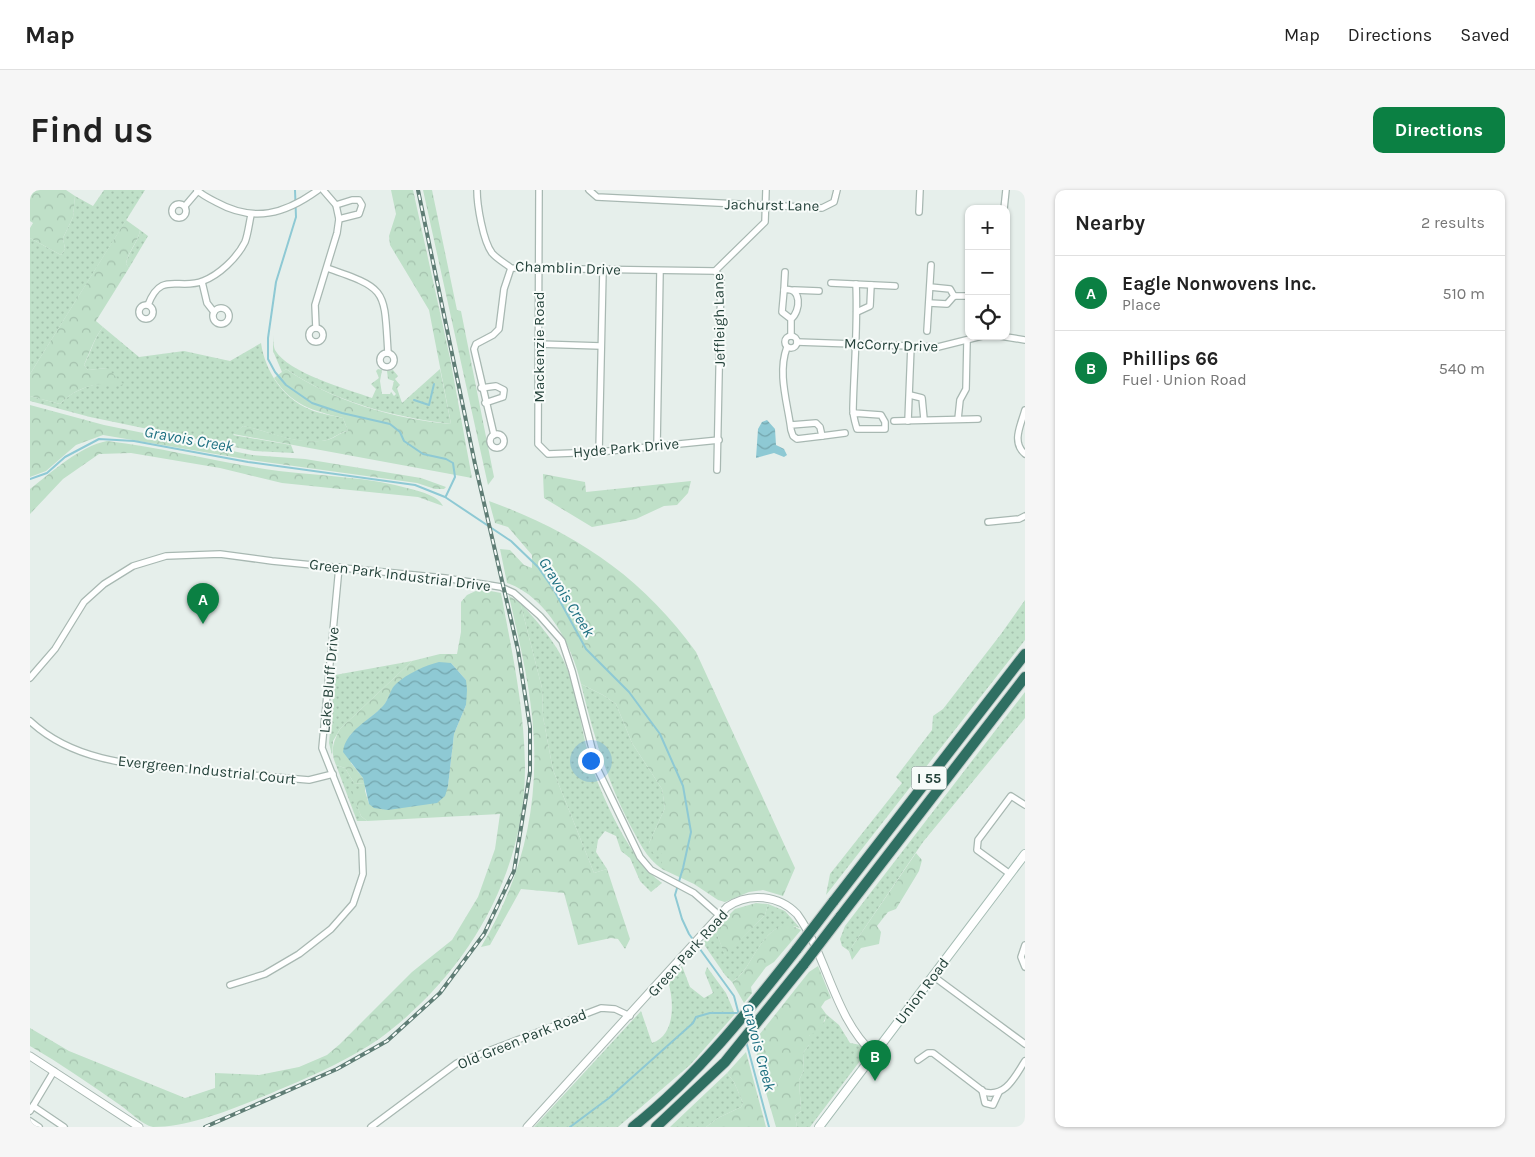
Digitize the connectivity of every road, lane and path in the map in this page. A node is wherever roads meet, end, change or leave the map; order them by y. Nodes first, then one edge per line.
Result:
1 (318, 190) edge
2 (323, 190) edge
3 (477, 190) edge
4 (539, 190) edge
5 (766, 190) edge
6 (837, 190) edge
7 (920, 190) edge
8 (1006, 190) edge
9 (197, 191) edge
10 (590, 191) edge
11 (336, 205) junction
12 (1004, 205) edge
13 (185, 206) dead end
14 (766, 206) junction
15 (919, 212) dead end
16 (251, 215) junction
17 (340, 219) junction
18 (931, 265) dead end
19 (326, 268) junction
20 (511, 268) junction
21 (539, 268) junction
22 (603, 270) junction
23 (660, 271) junction
24 (715, 271) junction
25 (785, 272) dead end
26 (202, 282) junction
27 (831, 283) dead end
28 (856, 284) junction
29 (871, 285) junction
30 (895, 286) dead end
31 (930, 287) junction
32 (784, 290) junction
33 (794, 290) junction
34 (819, 291) dead end
35 (954, 296) junction
36 (965, 296) edge
37 (929, 303) junction
38 (148, 305) dead end
39 (214, 312) dead end
40 (857, 312) junction
41 (791, 319) junction
42 (316, 328) dead end
43 (928, 331) dead end
44 (791, 336) junction
45 (1010, 338) edge
46 (970, 340) edge
47 (1025, 340) edge
48 (967, 341) junction
49 (797, 342) junction
50 (538, 344) junction
51 (855, 344) junction
52 (601, 346) junction
53 (911, 346) junction
54 (788, 347) junction
55 (388, 353) dead end
56 (481, 388) junction
57 (910, 395) junction
58 (485, 403) junction
59 (1025, 410) edge
60 (853, 413) junction
61 (958, 418) junction
62 (978, 418) dead end
63 (924, 419) junction
64 (894, 421) dead end
65 (908, 421) junction
66 (791, 425) junction
67 (845, 433) dead end
68 (494, 435) dead end
69 (822, 436) junction
70 (718, 440) junction
71 (538, 444) joint
72 (657, 446) junction
73 (599, 452) junction
74 (1025, 454) edge
75 (717, 470) dead end
76 (1025, 516) edge
77 (988, 522) dead end
78 (339, 567) junction
79 (1025, 654) edge
80 (31, 675) edge
81 (1025, 677) edge
82 (30, 721) edge
83 (333, 774) junction
84 (1025, 805) edge
85 (1025, 854) edge
86 (1010, 874) junction
87 (720, 916) junction
88 (1025, 946) edge
89 (1025, 967) edge
90 (933, 976) junction
91 (230, 985) dead end
92 (630, 1016) junction
93 (1025, 1044) edge
94 (874, 1054) junction
95 (30, 1056) edge
96 (918, 1060) dead end
97 (1025, 1061) edge
98 (54, 1070) junction
99 (982, 1090) junction
100 (999, 1092) junction
101 (31, 1108) edge
102 (30, 1121) edge
103 (39, 1127) edge
104 (64, 1127) edge
105 (139, 1127) edge
106 (371, 1127) edge
107 (527, 1127) edge
108 (633, 1127) edge
109 (656, 1127) edge
110 (819, 1127) edge

1 - 16 street
2 - 11 street
3 - 20 street, Chamblin Drive
4 - 21 street, Mackenzie Road
5 - 14 street, Jeffleigh Lane
6 - 14 street, Jachurst Lane
7 - 15 street
8 - 12 street
9 - 13 street
9 - 16 street
10 - 14 street, Jachurst Lane
11 - 17 street
11 - 17 street
14 - 24 street, Jeffleigh Lane
16 - 26 street
17 - 19 street
18 - 31 street
19 - 42 street
19 - 55 street
20 - 21 street, Chamblin Drive
20 - 56 street
21 - 22 street, Chamblin Drive
21 - 50 street, Mackenzie Road
22 - 23 street, Chamblin Drive
22 - 52 street
23 - 24 street, Chamblin Drive
23 - 72 street
24 - 70 street, Jeffleigh Lane
25 - 32 street
26 - 38 street
26 - 39 street
27 - 28 street
28 - 29 street
28 - 40 street
29 - 30 street
29 - 40 street
31 - 35 street
31 - 37 street
32 - 33 street
32 - 41 street
33 - 34 street
33 - 41 street
35 - 36 street
35 - 37 street
37 - 43 street
40 - 51 street
41 - 44 street
44 - 49 street
44 - 54 street
45 - 47 street
46 - 48 street, McCorry Drive
48 - 53 street, McCorry Drive
48 - 61 street
49 - 51 street, McCorry Drive
49 - 54 street
50 - 52 street
50 - 71 street, Mackenzie Road
51 - 53 street, McCorry Drive
51 - 60 street
52 - 73 street
53 - 57 street
54 - 66 street
56 - 58 street
56 - 58 street
57 - 63 street
57 - 65 street
58 - 68 street
59 - 74 street
60 - 60 street
61 - 62 street
61 - 63 street
63 - 65 street
64 - 65 street
66 - 69 street
66 - 69 street
67 - 69 street
70 - 72 street, Hyde Park Drive
70 - 75 street, Jeffleigh Lane
71 - 73 street, Hyde Park Drive
72 - 73 street, Hyde Park Drive
76 - 77 street
78 - 80 street, Green Park Industrial Drive
78 - 83 street, Lake Bluff Drive
78 - 87 street, Green Park Industrial Drive
79 - 108 highway, I 55, bridge
81 - 109 highway, I 55, bridge
82 - 83 street, Evergreen Industrial Court
83 - 91 street, Lake Bluff Drive
84 - 86 street
85 - 86 main road, Union Road
86 - 90 main road, Union Road
87 - 92 street, Green Park Road
87 - 94 street, Green Park Road
88 - 89 street
90 - 93 street
90 - 94 main road, Union Road
92 - 106 street, Old Green Park Road
92 - 107 street, Green Park Road
94 - 110 main road, Union Road
95 - 98 street
96 - 99 street
97 - 100 street
98 - 101 street
98 - 105 street
99 - 100 street
99 - 100 street
101 - 104 street
102 - 103 street

